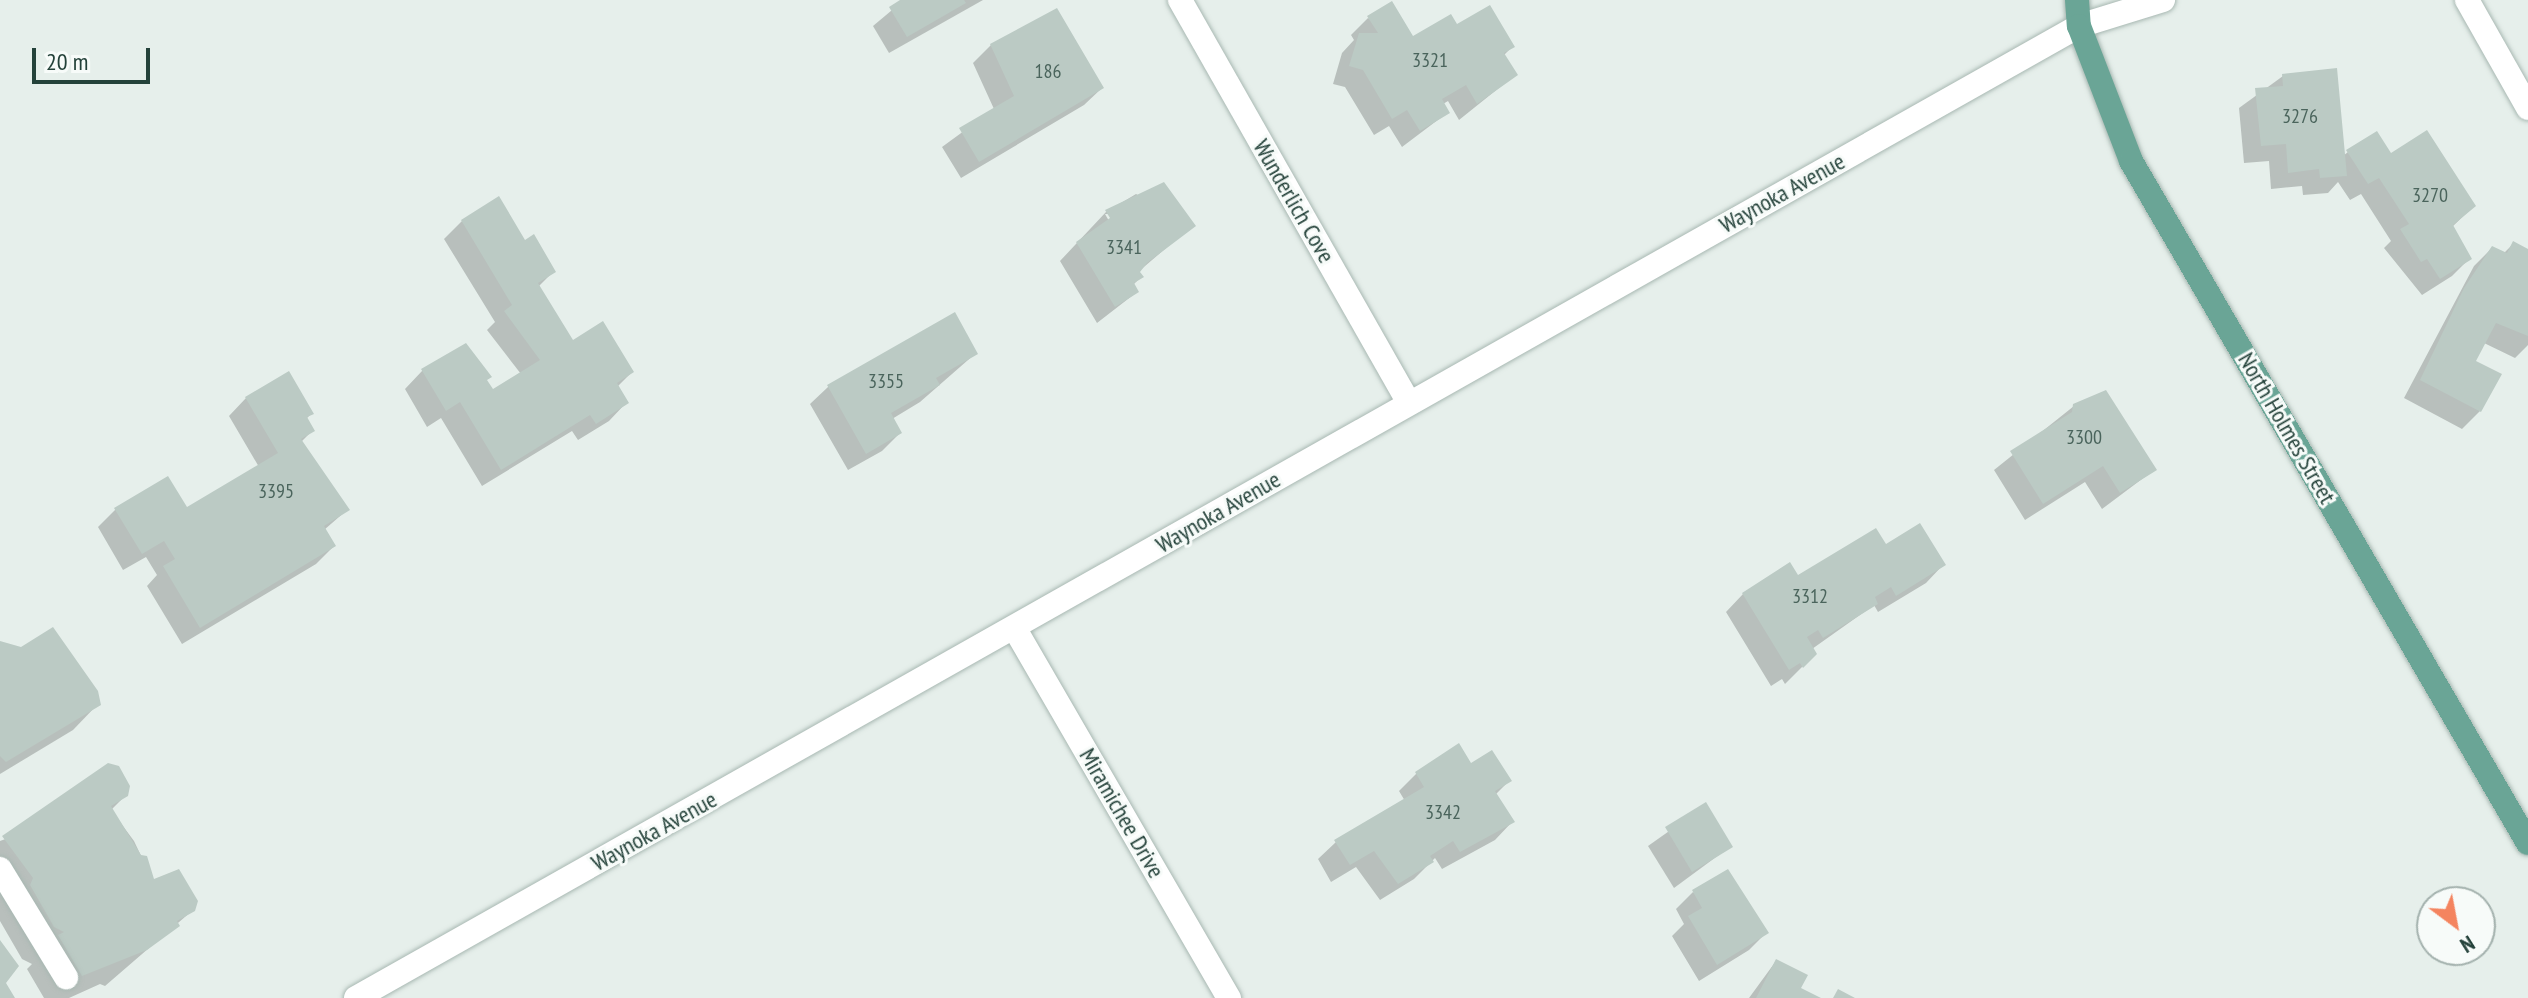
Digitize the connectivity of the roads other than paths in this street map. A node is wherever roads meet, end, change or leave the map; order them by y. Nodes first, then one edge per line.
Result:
1 (1180, 0) edge
2 (2077, 0) edge
3 (2163, 0) edge
4 (2467, 0) edge
5 (2079, 26) junction
6 (2528, 108) edge
7 (1408, 402) junction
8 (1015, 629) junction
9 (2528, 843) edge
10 (0, 869) edge
11 (66, 977) dead end
12 (356, 998) edge
13 (1229, 998) edge

1 - 7 street, Wunderlich Cove
2 - 5 main road, North Holmes Street
3 - 5 street, Waynoka Avenue
4 - 6 street
5 - 7 street, Waynoka Avenue
5 - 9 main road, North Holmes Street
7 - 8 street, Waynoka Avenue
8 - 12 street, Waynoka Avenue
8 - 13 street, Miramichee Drive
10 - 11 street

